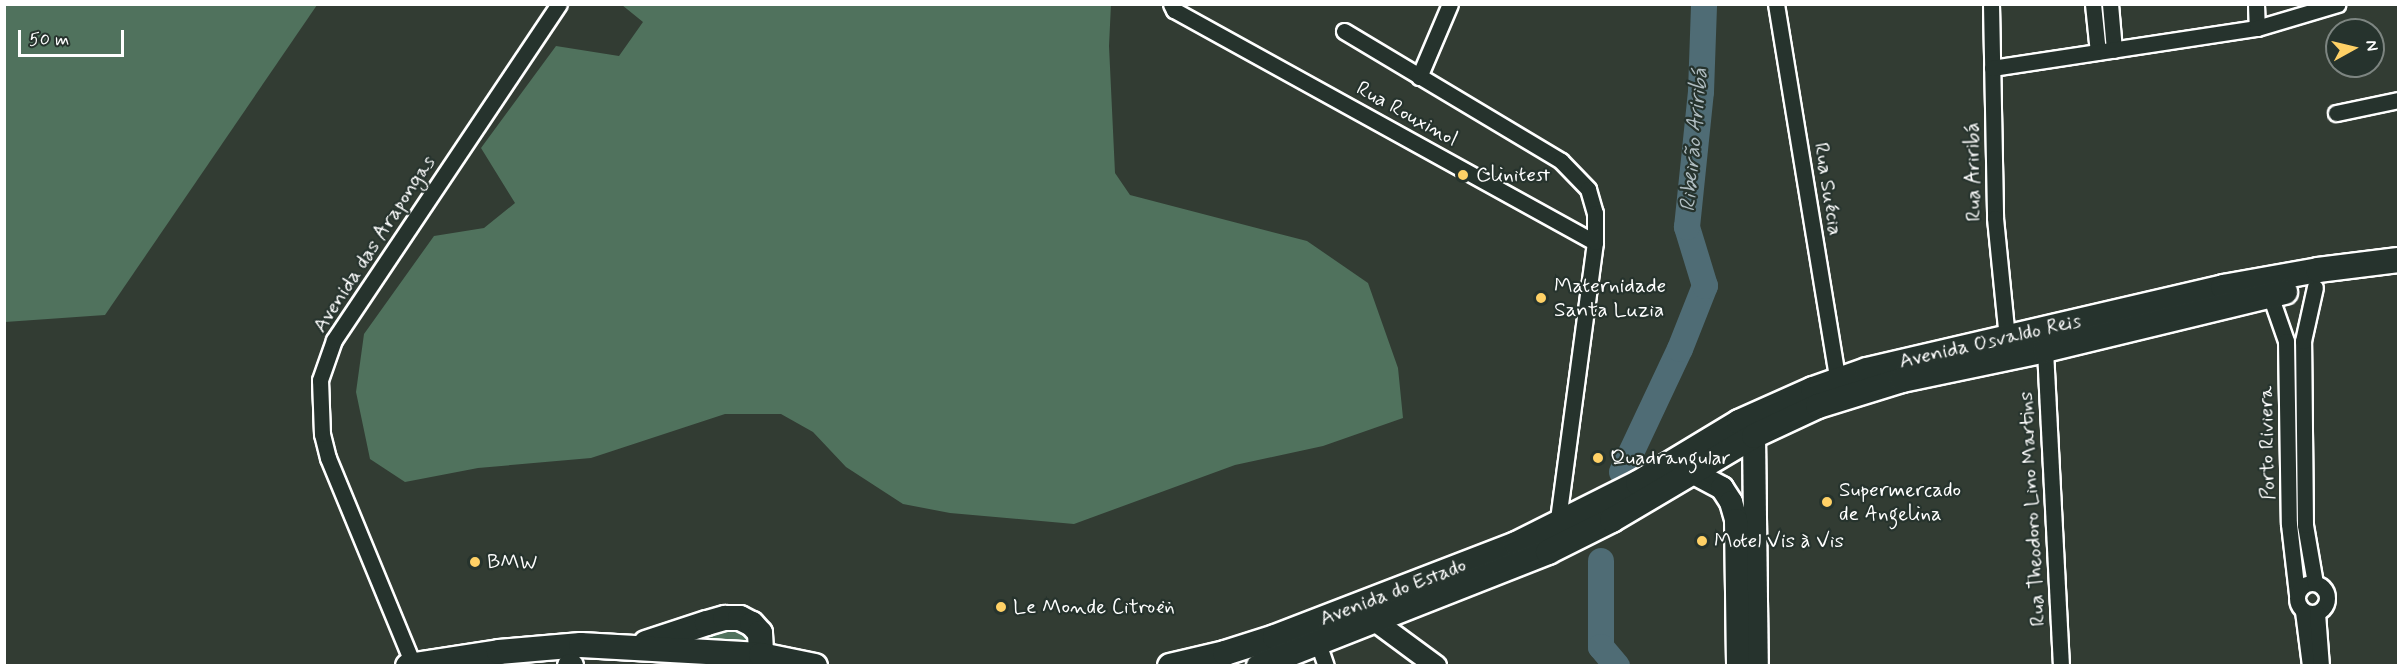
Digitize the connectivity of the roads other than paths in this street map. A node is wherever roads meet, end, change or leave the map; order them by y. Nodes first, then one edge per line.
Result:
1 (559, 4) edge
2 (1171, 4) edge
3 (1450, 4) edge
4 (1776, 4) edge
5 (1991, 4) edge
6 (2093, 4) edge
7 (2110, 4) edge
8 (2256, 4) edge
9 (2338, 4) edge
10 (2258, 28) junction
11 (1344, 31) dead end
12 (2114, 50) junction
13 (2098, 52) junction
14 (1992, 68) junction
15 (1419, 76) junction
16 (2398, 100) edge
17 (2336, 113) dead end
18 (1595, 242) junction
19 (2398, 260) edge
20 (2398, 276) edge
21 (2315, 287) junction
22 (2270, 295) junction
23 (2007, 338) junction
24 (2286, 341) junction
25 (2303, 341) junction
26 (2045, 350) junction
27 (1838, 381) junction
28 (1754, 436) junction
29 (2288, 471) junction
30 (2304, 471) junction
31 (1692, 472) junction
32 (2296, 498) junction
33 (1610, 509) junction
34 (1746, 520) junction
35 (1557, 525) junction
36 (2315, 583) junction
37 (2297, 594) junction
38 (2310, 612) junction
39 (1375, 621) junction
40 (636, 646) junction
41 (1322, 654) edge
42 (1748, 657) edge
43 (757, 660) edge
44 (411, 665) edge
45 (815, 666) edge
46 (1170, 666) edge
47 (1259, 666) edge
48 (1436, 666) edge
49 (2061, 666) edge
50 (2310, 666) edge
51 (2321, 666) edge

1 - 44 street, Avenida das Arapongas
2 - 18 street, Rua Rouxinol
3 - 15 street
4 - 27 street, Rua Suécia
5 - 14 street, Rua Ariribá
6 - 13 street
7 - 12 street
8 - 10 street
9 - 10 street
10 - 12 street
11 - 15 street
12 - 13 street
13 - 14 street
14 - 23 street, Rua Ariribá
15 - 18 street
16 - 17 street
18 - 35 street
19 - 23 main road, Avenida Osvaldo Reis
20 - 21 main road, Avenida Osvaldo Reis
21 - 22 main road, Avenida Osvaldo Reis
21 - 25 street, Porto Riviera
22 - 24 street, Porto Riviera
22 - 26 main road, Avenida Osvaldo Reis
23 - 27 main road, Avenida Osvaldo Reis
24 - 25 street
24 - 29 street, Porto Riviera
25 - 30 street, Porto Riviera
26 - 28 main road, Avenida Osvaldo Reis
26 - 49 street, Rua Theodoro Lino Martins
27 - 33 main road, Avenida Osvaldo Reis
28 - 31 main road, Avenida Osvaldo Reis
28 - 34 main road
29 - 30 street
29 - 32 street, Porto Riviera
30 - 32 street, Porto Riviera
31 - 33 main road, Avenida Osvaldo Reis
31 - 34 main road
32 - 36 street, Porto Riviera
32 - 37 street, Porto Riviera
33 - 35 main road, Avenida do Estado
33 - 39 main road, Avenida do Estado
34 - 42 main road
35 - 46 main road, Avenida do Estado
36 - 37 street
36 - 38 street
37 - 38 street
38 - 50 street
38 - 51 street
39 - 41 main road, Avenida do Estado
39 - 48 street
40 - 43 main road
40 - 43 main road
40 - 44 main road
41 - 47 main road, Avenida do Estado
43 - 45 main road

